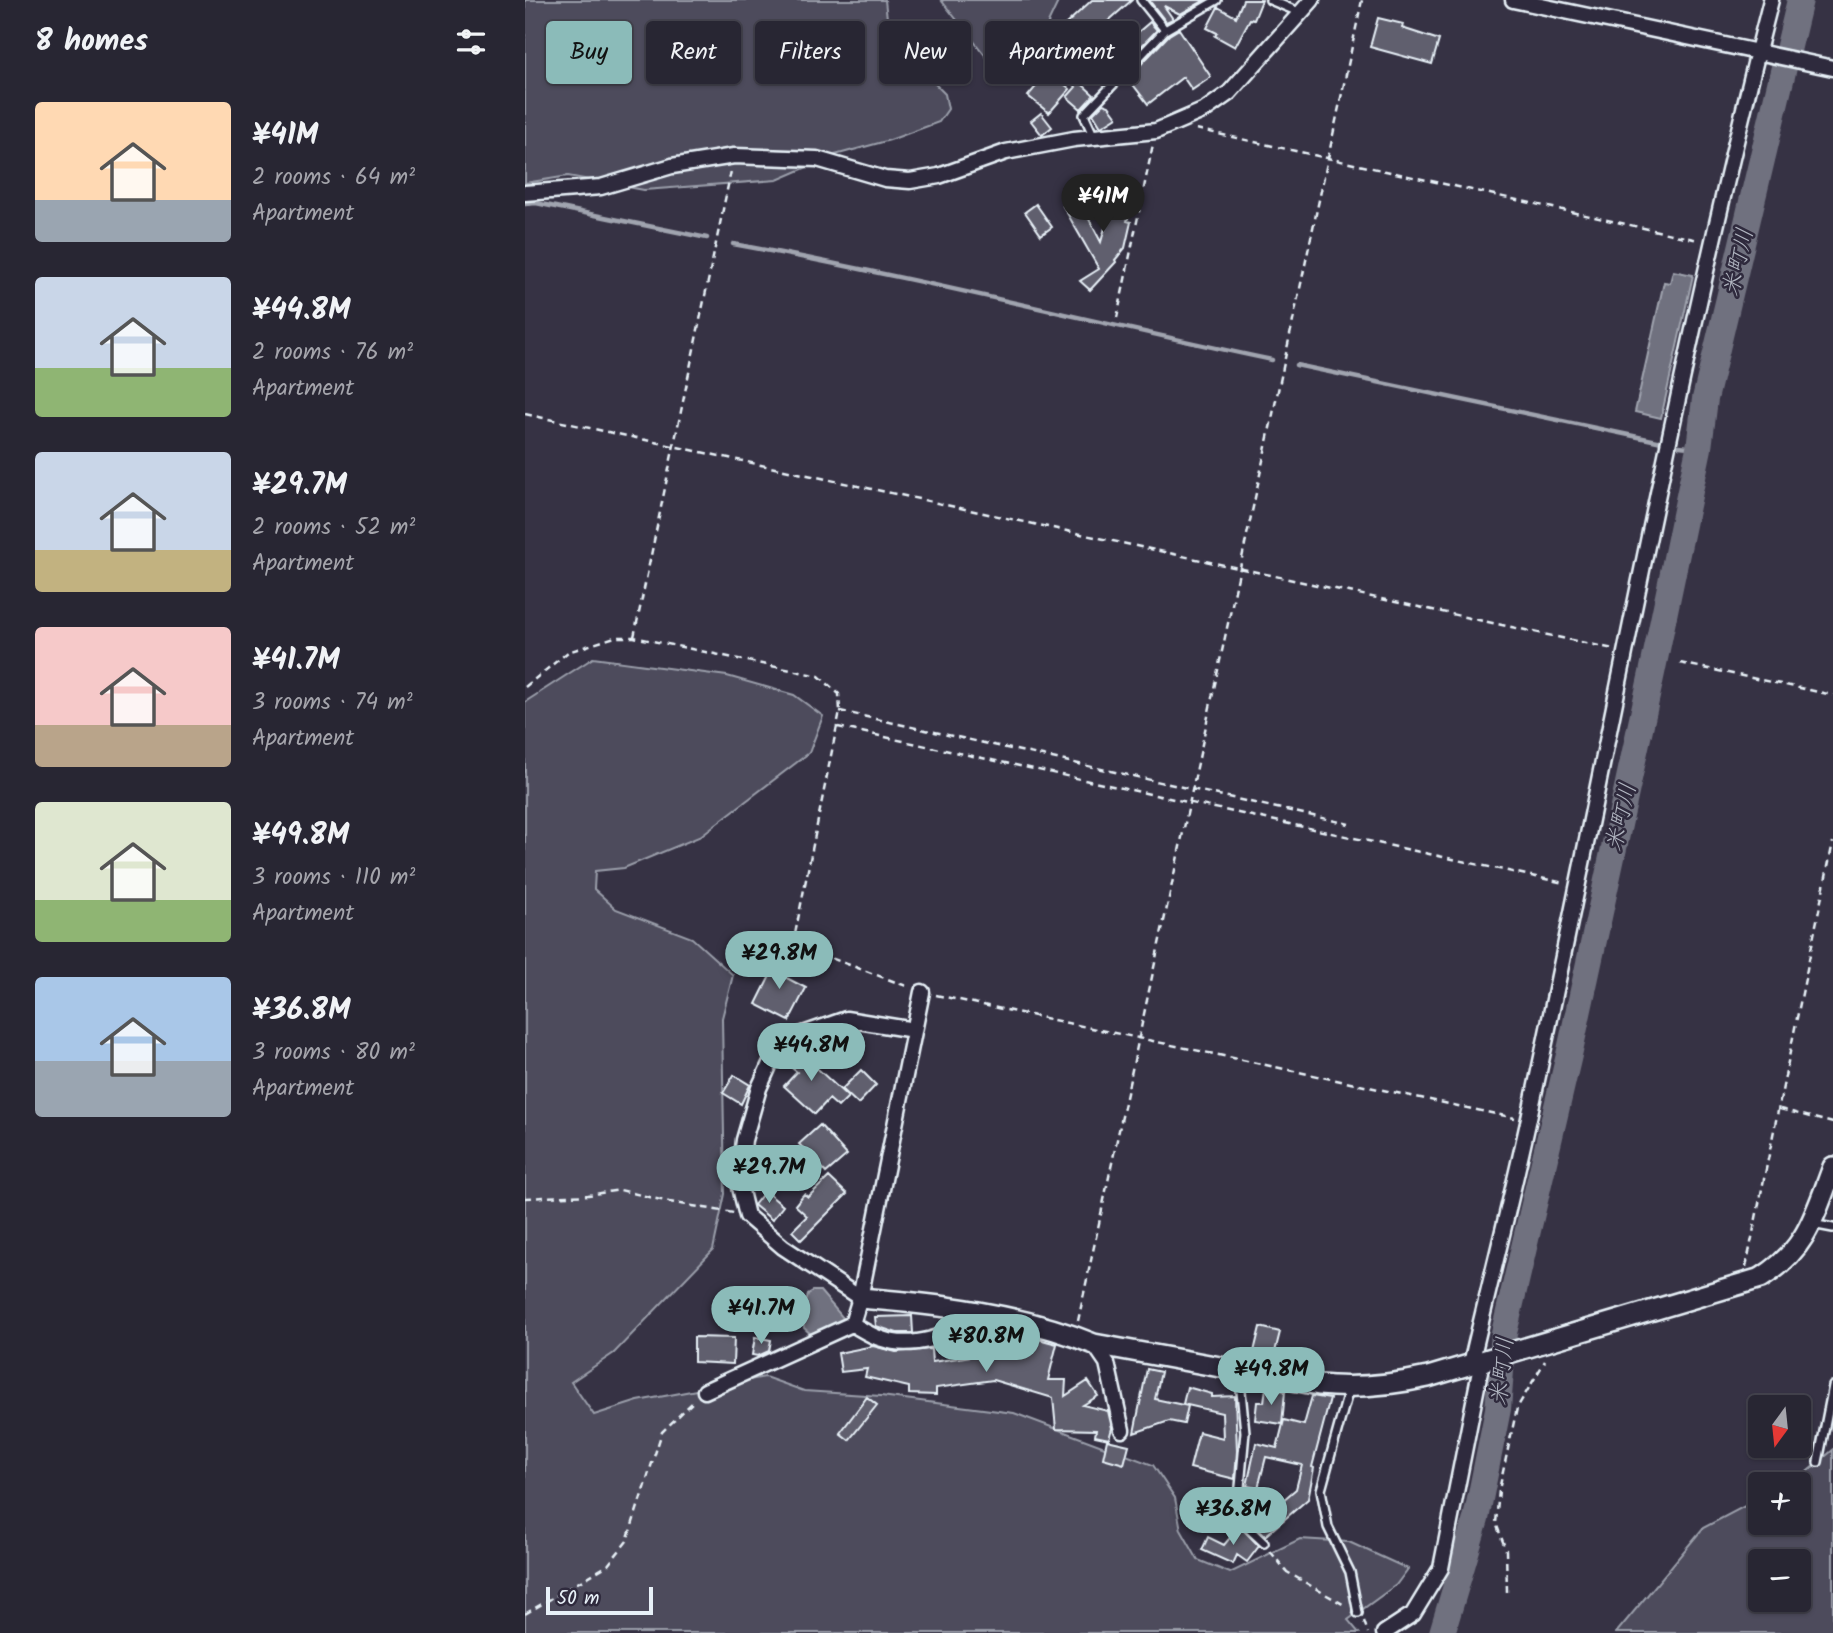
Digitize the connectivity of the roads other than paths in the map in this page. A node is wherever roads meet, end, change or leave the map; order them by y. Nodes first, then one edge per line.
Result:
1 (1141, 0) edge
2 (1217, 0) edge
3 (1270, 0) edge
4 (1312, 0) edge
5 (1513, 0) edge
6 (1771, 0) edge
7 (1302, 13) junction
8 (1165, 30) junction
9 (1763, 53) junction
10 (1833, 68) edge
11 (1094, 138) junction
12 (525, 193) edge
13 (922, 992) road end
14 (914, 1030) junction
15 (1833, 1167) edge
16 (1812, 1224) junction
17 (1833, 1228) edge
18 (860, 1298) junction
19 (992, 1315) junction
20 (852, 1324) junction
21 (1094, 1344) junction
22 (1480, 1362) junction
23 (1239, 1370) junction
24 (1833, 1386) edge
25 (1349, 1388) junction
26 (705, 1391) road end
27 (1122, 1430) dead end
28 (1818, 1462) dead end
29 (1264, 1543) road end
30 (1358, 1613) road end
31 (1384, 1633) edge

1 - 8 lane
2 - 8 lane
3 - 7 lane
4 - 7 street
5 - 9 street
6 - 9 street
7 - 11 street
8 - 11 lane
9 - 10 street
9 - 22 street
11 - 12 street
13 - 14 street
14 - 18 street
14 - 18 street
15 - 16 street
16 - 17 lane
16 - 22 street
18 - 19 street
18 - 20 street
19 - 20 street
19 - 21 street
20 - 26 street
21 - 23 street
21 - 27 street
22 - 25 street
22 - 31 street
23 - 25 street
23 - 29 lane
24 - 28 lane
25 - 30 lane

